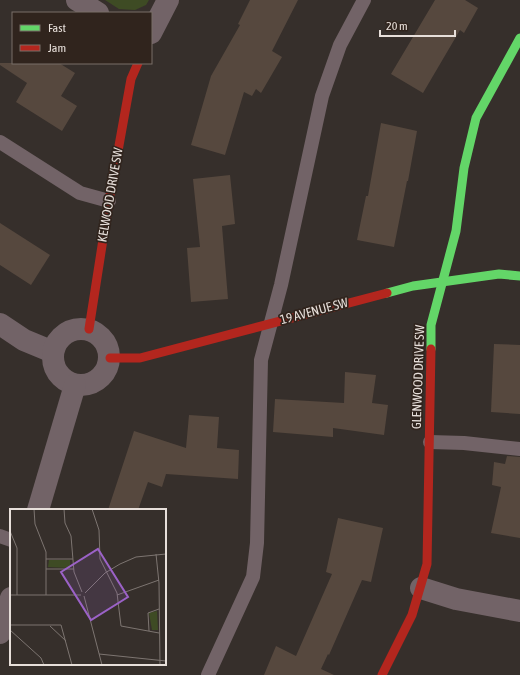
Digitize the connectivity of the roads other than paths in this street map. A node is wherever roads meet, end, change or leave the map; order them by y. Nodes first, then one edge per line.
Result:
1 (77, 0) edge
2 (168, 0) edge
3 (364, 0) edge
4 (96, 12) edge
5 (152, 31) edge
6 (520, 38) edge
7 (138, 64) edge
8 (0, 142) edge
9 (109, 201) junction
10 (520, 276) edge
11 (442, 281) junction
12 (271, 323) junction
13 (0, 324) edge
14 (89, 329) junction
15 (52, 352) junction
16 (110, 358) junction
17 (75, 385) junction
18 (430, 442) junction
19 (520, 448) edge
20 (38, 509) edge
21 (0, 536) edge
22 (10, 540) edge
23 (420, 588) junction
24 (10, 601) edge
25 (520, 611) edge
26 (0, 633) edge
27 (208, 675) edge
28 (382, 675) edge

1 - 4 street
2 - 5 street
3 - 12 lane
6 - 11 street, GLENWOOD DRIVE SW
7 - 9 street, KELWOOD DRIVE SW
8 - 9 lane
9 - 14 street, KELWOOD DRIVE SW
10 - 11 street, 19 AVENUE SW
11 - 12 street, 19 AVENUE SW
11 - 18 street, GLENWOOD DRIVE SW
12 - 16 street, 19 AVENUE SW
12 - 27 lane
13 - 15 street
14 - 15 street
14 - 16 street
15 - 17 street
16 - 17 street
17 - 20 street
18 - 19 lane
18 - 23 street, GLENWOOD DRIVE SW
21 - 22 lane
23 - 25 street
23 - 28 street, GLENWOOD DRIVE SW
24 - 26 street

